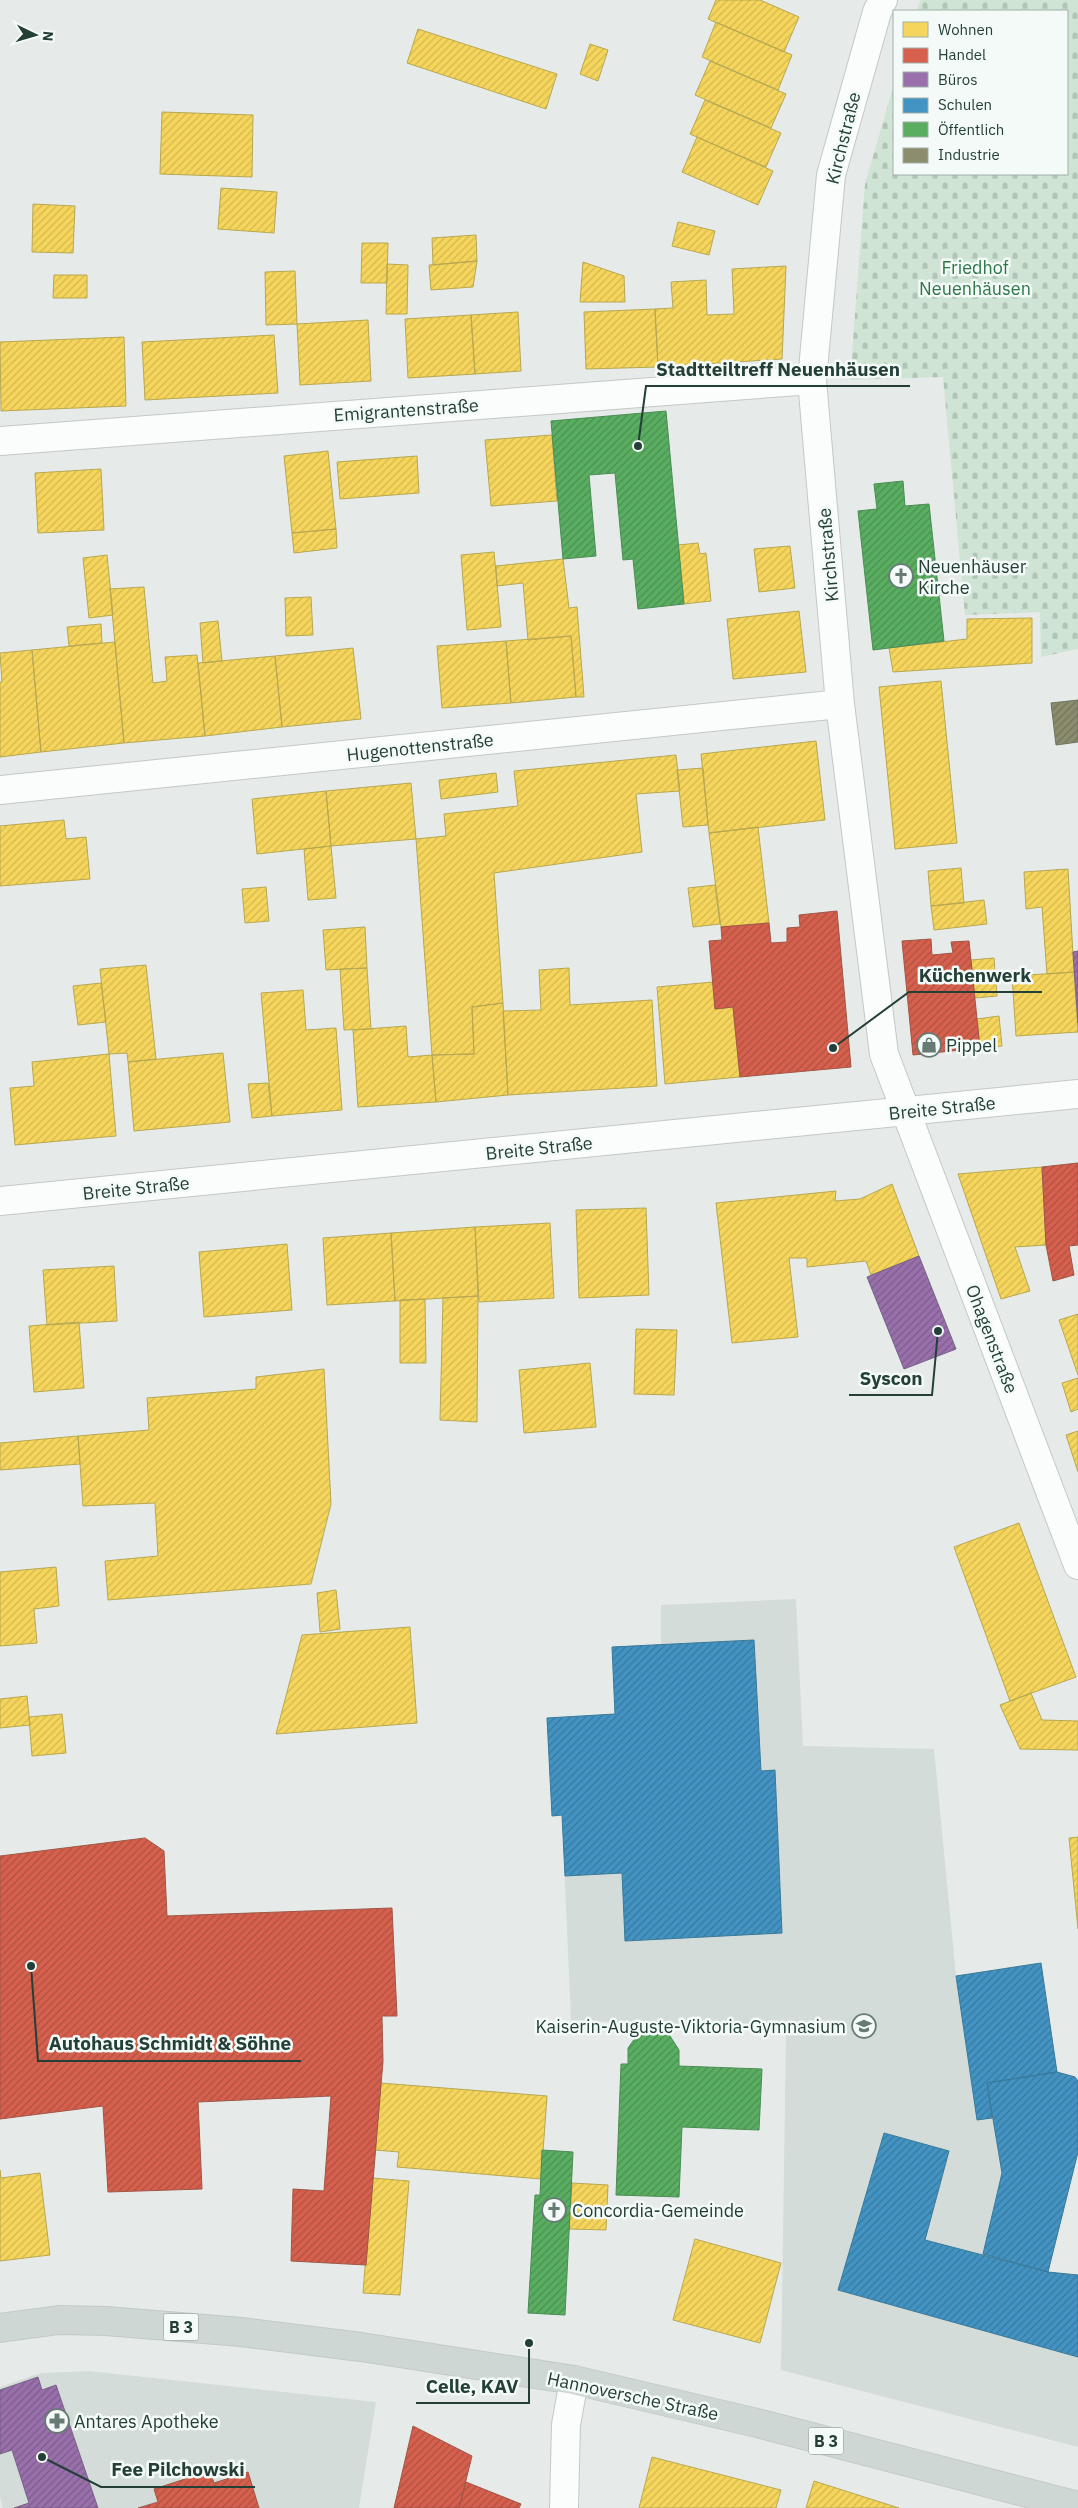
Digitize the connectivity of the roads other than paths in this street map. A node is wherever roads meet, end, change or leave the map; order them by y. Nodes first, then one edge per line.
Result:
1 (883, 0) edge
2 (812, 380) junction
3 (0, 441) edge
4 (840, 704) junction
5 (0, 790) edge
6 (1078, 1094) edge
7 (908, 1112) junction
8 (0, 1201) edge
9 (1078, 1565) edge
10 (0, 2328) edge
11 (574, 2380) junction
12 (1078, 2506) edge
13 (564, 2508) edge

1 - 2 street, Kirchstraße
2 - 3 street, Emigrantenstraße
2 - 4 street, Kirchstraße
4 - 5 street, Hugenottenstraße
4 - 7 street, Kirchstraße
6 - 7 street, Breite Straße
7 - 8 street, Breite Straße
7 - 9 street, Ohagenstraße
10 - 11 main road, Hannoversche Straße / B 3
11 - 12 main road, Hannoversche Straße / B 3
11 - 13 street

